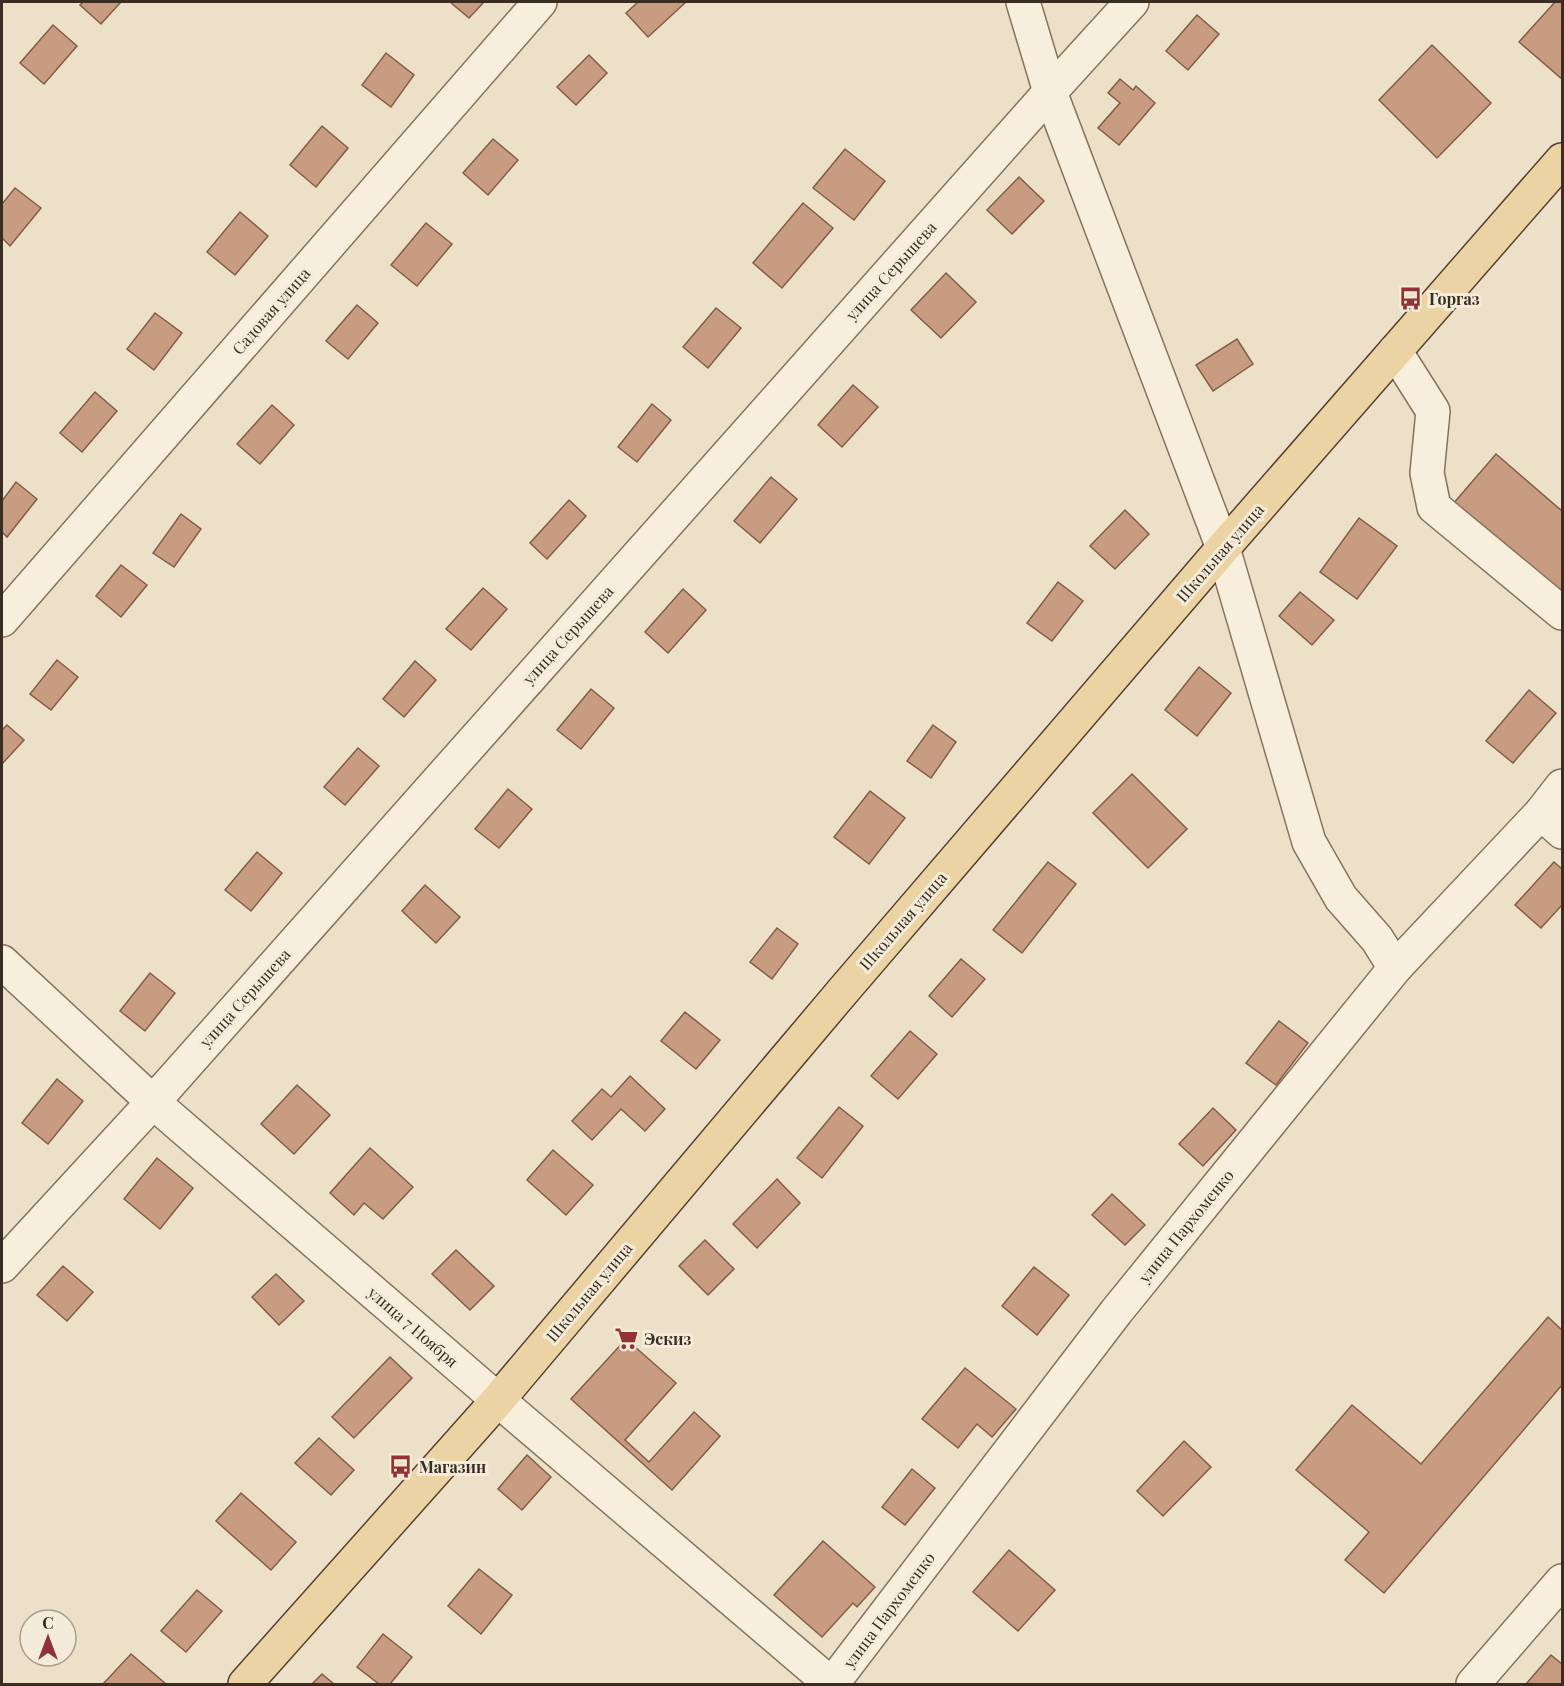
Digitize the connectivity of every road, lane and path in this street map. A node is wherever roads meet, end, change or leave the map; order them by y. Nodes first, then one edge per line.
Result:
1 (540, 2) edge
2 (1023, 2) edge
3 (1132, 2) edge
4 (1050, 92) junction
5 (1563, 160) edge
6 (1395, 351) junction
7 (1223, 548) junction
8 (1563, 613) edge
9 (2, 620) edge
10 (1563, 786) edge
11 (1552, 823) edge
12 (2, 962) edge
13 (1395, 968) junction
14 (153, 1102) junction
15 (2, 1266) edge
16 (498, 1400) junction
17 (1563, 1581) edge
18 (245, 1684) edge
19 (832, 1684) edge
20 (1473, 1684) edge

1 - 9 street, Садовая улица
2 - 4 street
3 - 4 street, улица Серышева
4 - 7 street
4 - 14 street, улица Серышева
5 - 6 main road, Школьная улица
6 - 7 main road, Школьная улица
6 - 8 street
7 - 13 street
7 - 16 main road, Школьная улица
10 - 11 street, улица Пархоменко
11 - 13 street, улица Пархоменко
12 - 14 street, улица 7 Ноября
13 - 19 street, улица Пархоменко
14 - 15 street, улица Серышева
14 - 16 street, улица 7 Ноября
16 - 18 main road, Школьная улица
16 - 19 street, улица 7 Ноября
17 - 20 street

